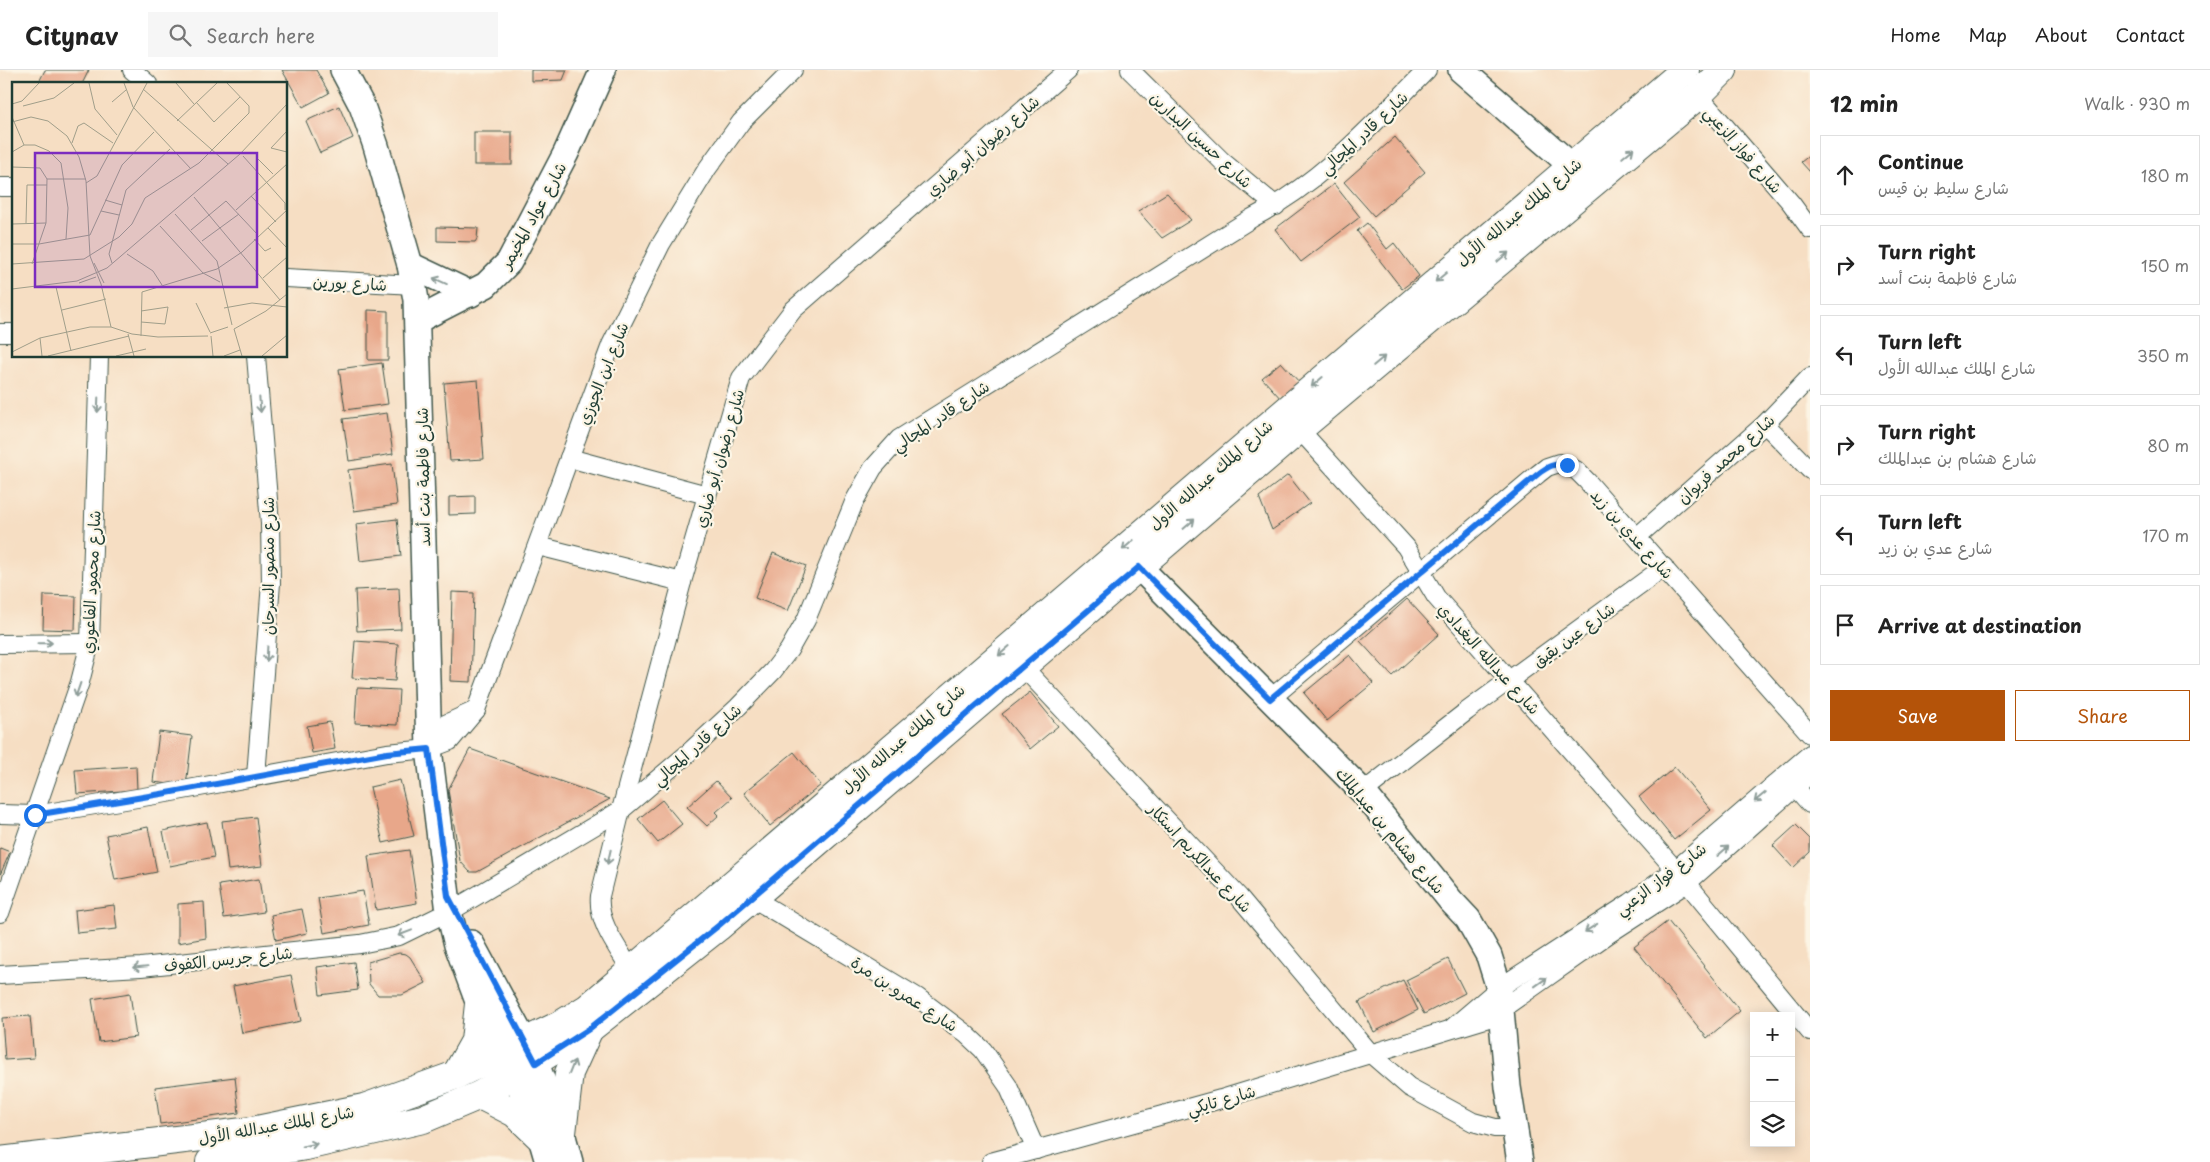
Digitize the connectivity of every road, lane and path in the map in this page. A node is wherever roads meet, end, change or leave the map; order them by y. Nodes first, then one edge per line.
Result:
1 (132, 70) edge
2 (343, 70) edge
3 (603, 70) edge
4 (793, 70) edge
5 (1068, 70) edge
6 (1130, 70) edge
7 (1427, 70) edge
8 (1461, 70) edge
9 (1685, 70) edge
10 (1722, 70) edge
11 (146, 82) edge
12 (1698, 94) junction
13 (1572, 166) junction
14 (1791, 203) junction
15 (1276, 206) junction
16 (1810, 220) edge
17 (1810, 229) edge
18 (412, 275) junction
19 (288, 278) edge
20 (471, 294) junction
21 (418, 320) junction
22 (99, 358) edge
23 (256, 358) edge
24 (1810, 377) edge
25 (1765, 424) junction
26 (1299, 429) junction
27 (569, 458) junction
28 (1810, 470) edge
29 (708, 495) junction
30 (1638, 536) junction
31 (538, 546) junction
32 (1139, 567) junction
33 (1664, 567) junction
34 (1420, 572) junction
35 (682, 582) junction
36 (90, 643) junction
37 (0, 644) edge
38 (1023, 667) junction
39 (1510, 680) junction
40 (1270, 699) junction
41 (1810, 734) edge
42 (428, 740) junction
43 (1810, 754) edge
44 (1810, 774) edge
45 (256, 776) junction
46 (1791, 782) junction
47 (1363, 792) junction
48 (1810, 804) edge
49 (621, 810) junction
50 (0, 814) edge
51 (35, 815) junction
52 (1681, 877) junction
53 (751, 897) junction
54 (451, 905) junction
55 (0, 913) edge
56 (631, 970) junction
57 (0, 975) edge
58 (479, 1004) junction
59 (1494, 1004) junction
60 (589, 1029) junction
61 (1810, 1032) edge
62 (1371, 1054) junction
63 (520, 1058) junction
64 (456, 1075) junction
65 (480, 1095) junction
66 (1509, 1128) junction
67 (551, 1144) edge
68 (1036, 1150) junction
69 (0, 1161) edge
70 (210, 1162) edge
71 (570, 1162) edge
72 (991, 1162) edge
73 (1510, 1162) edge
74 (1520, 1162) edge

1 - 11 street
2 - 18 street, شارع فاطمة بنت أسد
3 - 20 street, شارع عواد المخيمر
4 - 27 street, شارع ابن الجوزي
5 - 29 street, شارع رضوان أبو ضاري
6 - 15 street, شارع حسين البدارين
7 - 15 street, شارع قادر المجالي
8 - 13 street
9 - 13 main road, شارع الملك عبدالله الأول
10 - 12 main road, شارع الملك عبدالله الأول
12 - 14 street, شارع فواز الزعبي
26 -> 12 main road, شارع الملك عبدالله الأول
13 -> 56 main road, شارع الملك عبدالله الأول
14 - 16 street, شارع فواز الزعبي
14 - 17 street, شارع فواز الزعبي
15 - 49 street, شارع قادر المجالي
18 - 19 street, شارع بورين
20 -> 18 street
18 - 21 street, شارع فاطمة بنت أسد
20 - 21 street, شارع عواد المخيمر
21 - 42 street, شارع فاطمة بنت أسد
22 -> 36 street, شارع محمود الفاعوري
23 -> 45 street, شارع منصور السرحان
24 - 25 street, شارع محمد فريوان
25 - 28 street
25 - 30 street, شارع محمد فريوان
32 -> 26 main road, شارع الملك عبدالله الأول
26 - 34 street, شارع عبدالله البغدادي
27 - 29 street
27 - 31 street, شارع ابن الجوزي
29 - 35 street, شارع رضوان أبو ضاري
30 - 33 street, شارع عدي بن زيد
30 - 34 street, شارع عدي بن زيد
31 - 35 street
31 - 42 street, شارع ابن الجوزي
32 - 38 main road, شارع الملك عبدالله الأول
32 - 40 street, شارع هشام بن عبدالملك
33 - 39 street, شارع عين بقيق
33 - 41 street, شارع عدي بن زيد
34 - 39 street, شارع عبدالله البغدادي
34 - 40 street, شارع عدي بن زيد
35 - 49 street, شارع رضوان أبو ضاري
37 -> 36 street
36 -> 51 street, شارع محمود الفاعوري
38 - 53 main road, شارع الملك عبدالله الأول
38 - 62 street, شارع عبدالكريم استكار
39 - 47 street, شارع عين بقيق
39 - 52 street, شارع عبدالله البغدادي
40 - 47 street, شارع هشام بن عبدالملك
42 - 45 street, شارع ابن الجوزي
42 - 54 street, شارع فاطمة بنت أسد
43 - 46 street, شارع فواز الزعبي
44 - 46 street, شارع فواز الزعبي
45 - 51 street, شارع ابن الجوزي
46 - 48 street
46 - 52 street, شارع فواز الزعبي
47 - 59 street, شارع هشام بن عبدالملك
49 - 54 street, شارع قادر المجالي
49 -> 56 street, شارع رضوان أبو ضاري
50 - 51 street, شارع ابن الجوزي
51 - 55 street, شارع محمود الفاعوري
52 - 59 street, شارع فواز الزعبي
52 - 61 street, شارع عبدالله البغدادي
53 - 60 main road, شارع الملك عبدالله الأول
53 - 68 street, شارع عمرو بن مرة
54 -> 57 street, شارع جريس الكفوف
54 - 58 street, شارع فاطمة بنت أسد
54 - 63 street, شارع فاطمة بنت أسد
56 - 63 main road, شارع الملك عبدالله الأول
58 - 63 street, شارع فاطمة بنت أسد
58 - 64 main road
59 - 62 street, شارع تايكي
59 - 66 street, شارع هشام بن عبدالملك
60 - 63 main road, شارع الملك عبدالله الأول
67 -> 60 main road
62 - 66 street, شارع عبدالكريم استكار
62 - 68 street, شارع تايكي
63 - 64 main road, شارع الملك عبدالله الأول
63 - 65 main road, شارع الملك عبدالله الأول
63 - 67 street
64 - 69 main road, شارع الملك عبدالله الأول
65 - 67 main road
70 -> 65 main road, شارع الملك عبدالله الأول
66 - 73 street, شارع هشام بن عبدالملك
66 - 74 street, شارع هشام بن عبدالملك
67 - 71 street
68 - 72 street, شارع تايكي

